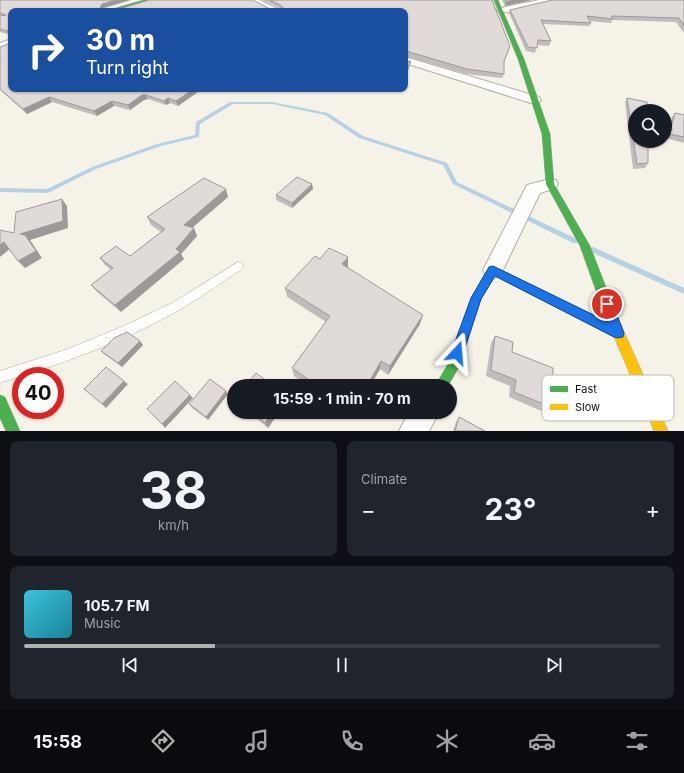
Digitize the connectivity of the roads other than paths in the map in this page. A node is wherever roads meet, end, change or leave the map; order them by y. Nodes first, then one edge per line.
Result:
1 (148, 0) edge
2 (252, 0) edge
3 (496, 0) edge
4 (548, 0) edge
5 (119, 8) edge
6 (271, 8) edge
7 (501, 10) junction
8 (408, 61) edge
9 (535, 100) junction
10 (550, 184) junction
11 (238, 266) dead end
12 (493, 270) junction
13 (618, 333) junction
14 (637, 375) edge
15 (0, 377) edge
16 (445, 379) edge
17 (0, 402) edge
18 (421, 419) edge
19 (658, 421) edge
20 (13, 431) edge
21 (413, 431) edge
22 (662, 431) edge

1 - 5 street
2 - 6 street
3 - 7 street
4 - 7 street
7 - 9 street
8 - 9 street
9 - 10 street
10 - 12 street
10 - 13 street
11 - 15 lane
12 - 13 street
12 - 16 street
13 - 14 street
17 - 20 street
18 - 21 street
19 - 22 street

